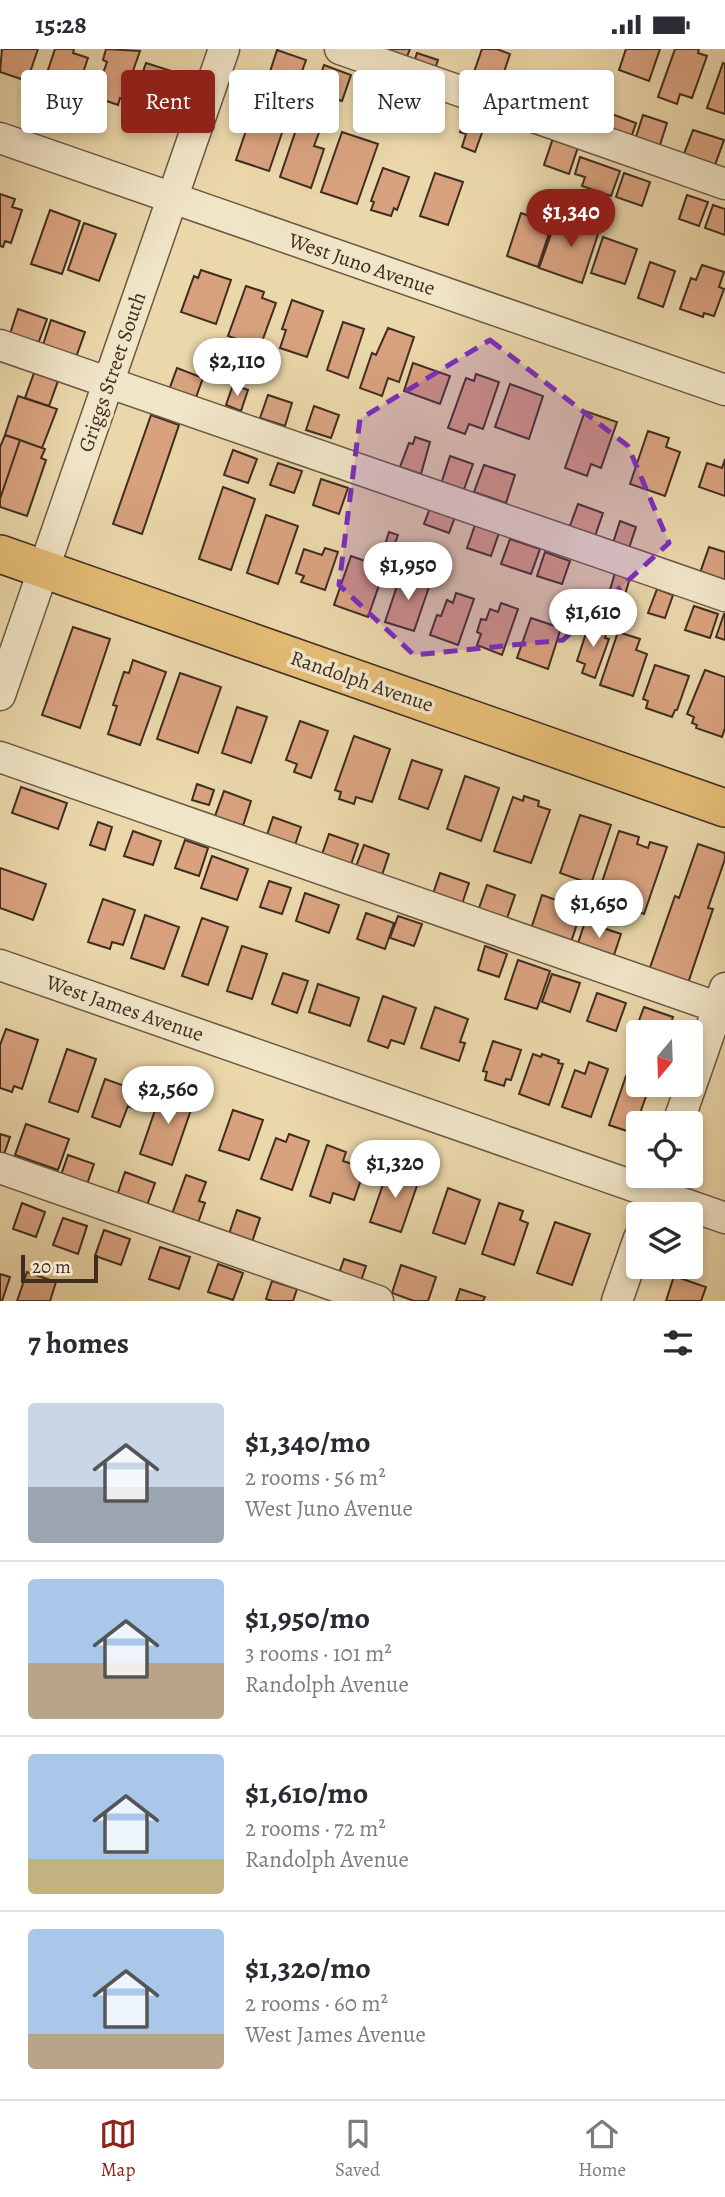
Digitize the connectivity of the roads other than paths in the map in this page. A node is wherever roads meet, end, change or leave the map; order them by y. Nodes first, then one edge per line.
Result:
1 (224, 49) edge
2 (340, 49) edge
3 (0, 138) edge
4 (725, 184) edge
5 (172, 198) junction
6 (0, 345) edge
7 (108, 383) junction
8 (725, 390) edge
9 (0, 554) edge
10 (44, 569) junction
11 (725, 596) edge
12 (0, 695) edge
13 (0, 757) edge
14 (725, 808) edge
15 (0, 965) edge
16 (723, 1002) edge
17 (682, 1111) edge
18 (0, 1168) edge
19 (654, 1195) edge
20 (725, 1218) edge
21 (626, 1275) edge
22 (378, 1301) edge
23 (617, 1301) edge

1 - 5 street, Griggs Street South
2 - 4 street
3 - 5 street, West Juno Avenue
5 - 7 street, Griggs Street South
5 - 8 street, West Juno Avenue
6 - 7 street
7 - 10 street, Griggs Street South
7 - 11 street
9 - 10 main road, Randolph Avenue
10 - 12 street, Griggs Street South
10 - 14 main road, Randolph Avenue
13 - 16 street
15 - 19 street, West James Avenue
16 - 17 street
18 - 22 street
19 - 20 street, West James Avenue
21 - 23 street

